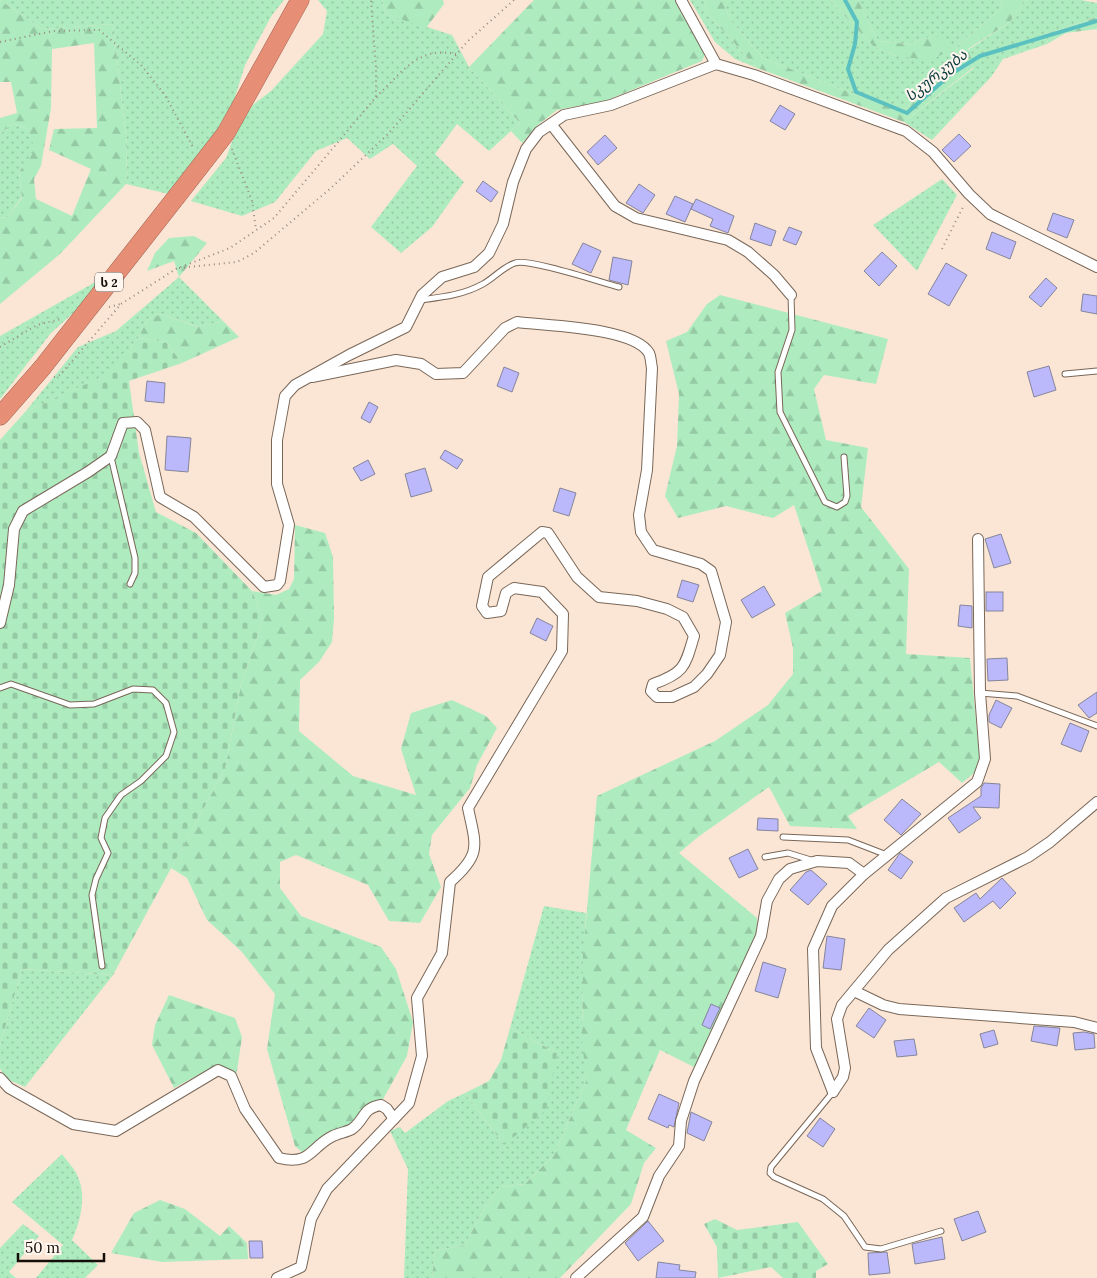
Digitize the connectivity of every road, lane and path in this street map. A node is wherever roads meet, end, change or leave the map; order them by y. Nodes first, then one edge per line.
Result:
1 (300, 0) edge
2 (371, 0) edge
3 (514, 0) edge
4 (681, 0) edge
5 (0, 42) edge
6 (457, 54) junction
7 (716, 64) junction
8 (376, 97) junction
9 (551, 124) junction
10 (226, 133) junction
11 (202, 145) dead end
12 (970, 194) junction
13 (256, 231) junction
14 (942, 249) dead end
15 (1097, 267) edge
16 (176, 268) junction
17 (619, 287) dead end
18 (791, 295) joint
19 (419, 300) junction
20 (1097, 371) edge
21 (47, 373) junction
22 (1065, 374) dead end
23 (312, 377) junction
24 (0, 416) edge
25 (111, 456) junction
26 (844, 457) dead end
27 (978, 539) dead end
28 (130, 584) dead end
29 (0, 623) edge
30 (0, 688) edge
31 (980, 693) junction
32 (1097, 726) edge
33 (1097, 802) edge
34 (783, 837) dead end
35 (887, 856) junction
36 (764, 857) dead end
37 (817, 861) junction
38 (864, 874) junction
39 (102, 966) dead end
40 (854, 991) junction
41 (1097, 1028) edge
42 (0, 1078) edge
43 (833, 1092) junction
44 (394, 1119) junction
45 (941, 1231) dead end
46 (277, 1278) edge
47 (576, 1278) edge

1 - 10 highway, ს 2
2 - 8 path
3 - 6 path
4 - 7 street
5 - 11 path
6 - 8 path
6 - 16 path
7 - 9 street
7 - 12 street
8 - 13 path
9 - 18 street
9 - 19 street
10 - 13 path
10 - 21 highway, ს 2, bridge
12 - 14 path
12 - 15 street
13 - 16 path
16 - 21 path
17 - 19 lane
18 - 26 lane
19 - 23 street
20 - 22 lane
21 - 24 highway, ს 2
23 - 25 street
23 - 44 street
25 - 28 lane
25 - 29 street
27 - 31 street
30 - 39 lane
31 - 32 lane
31 - 35 street
33 - 40 street
34 - 35 lane
35 - 38 street
36 - 37 lane
37 - 38 street
37 - 47 street
38 - 43 street
40 - 41 street
40 - 43 street
42 - 44 street
43 - 45 lane
44 - 46 street

